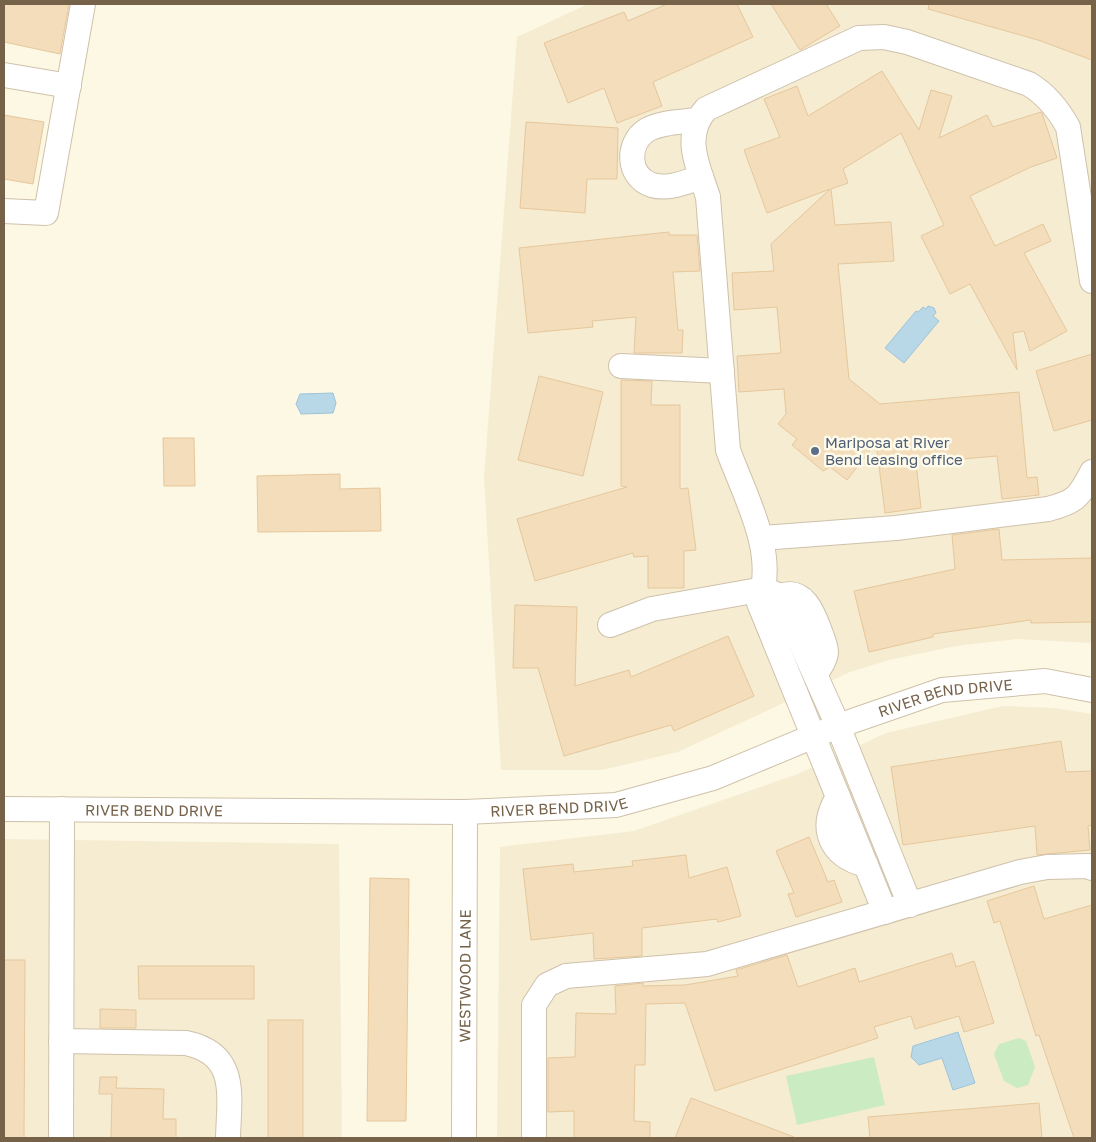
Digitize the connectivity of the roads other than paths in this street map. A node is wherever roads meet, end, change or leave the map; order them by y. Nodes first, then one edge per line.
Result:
1 (83, 4) edge
2 (4, 75) edge
3 (69, 86) junction
4 (697, 120) junction
5 (701, 177) junction
6 (4, 211) edge
7 (1092, 281) edge
8 (621, 366) dead end
9 (722, 371) junction
10 (1092, 472) edge
11 (761, 538) junction
12 (772, 592) junction
13 (610, 625) dead end
14 (1092, 690) edge
15 (838, 726) junction
16 (814, 736) junction
17 (4, 809) edge
18 (62, 809) junction
19 (465, 812) junction
20 (1092, 868) edge
21 (910, 905) junction
22 (885, 912) junction
23 (62, 1040) junction
24 (61, 1138) edge
25 (228, 1138) edge
26 (464, 1138) edge
27 (534, 1138) edge

1 - 3 street
2 - 3 street
3 - 6 street
4 - 5 street
4 - 5 street
4 - 7 street
5 - 9 street
8 - 9 street
9 - 11 street
10 - 11 street
11 - 12 street
12 - 13 street
12 - 15 street
12 - 16 street
14 - 15 street, RIVER BEND DRIVE
15 - 16 street, RIVER BEND DRIVE
15 - 21 street
16 - 19 street, RIVER BEND DRIVE
16 - 22 street
17 - 18 street, RIVER BEND DRIVE
18 - 19 street, RIVER BEND DRIVE
18 - 23 street
19 - 26 street, WESTWOOD LANE
20 - 21 street
21 - 22 street
22 - 27 street
23 - 24 street
23 - 25 street

